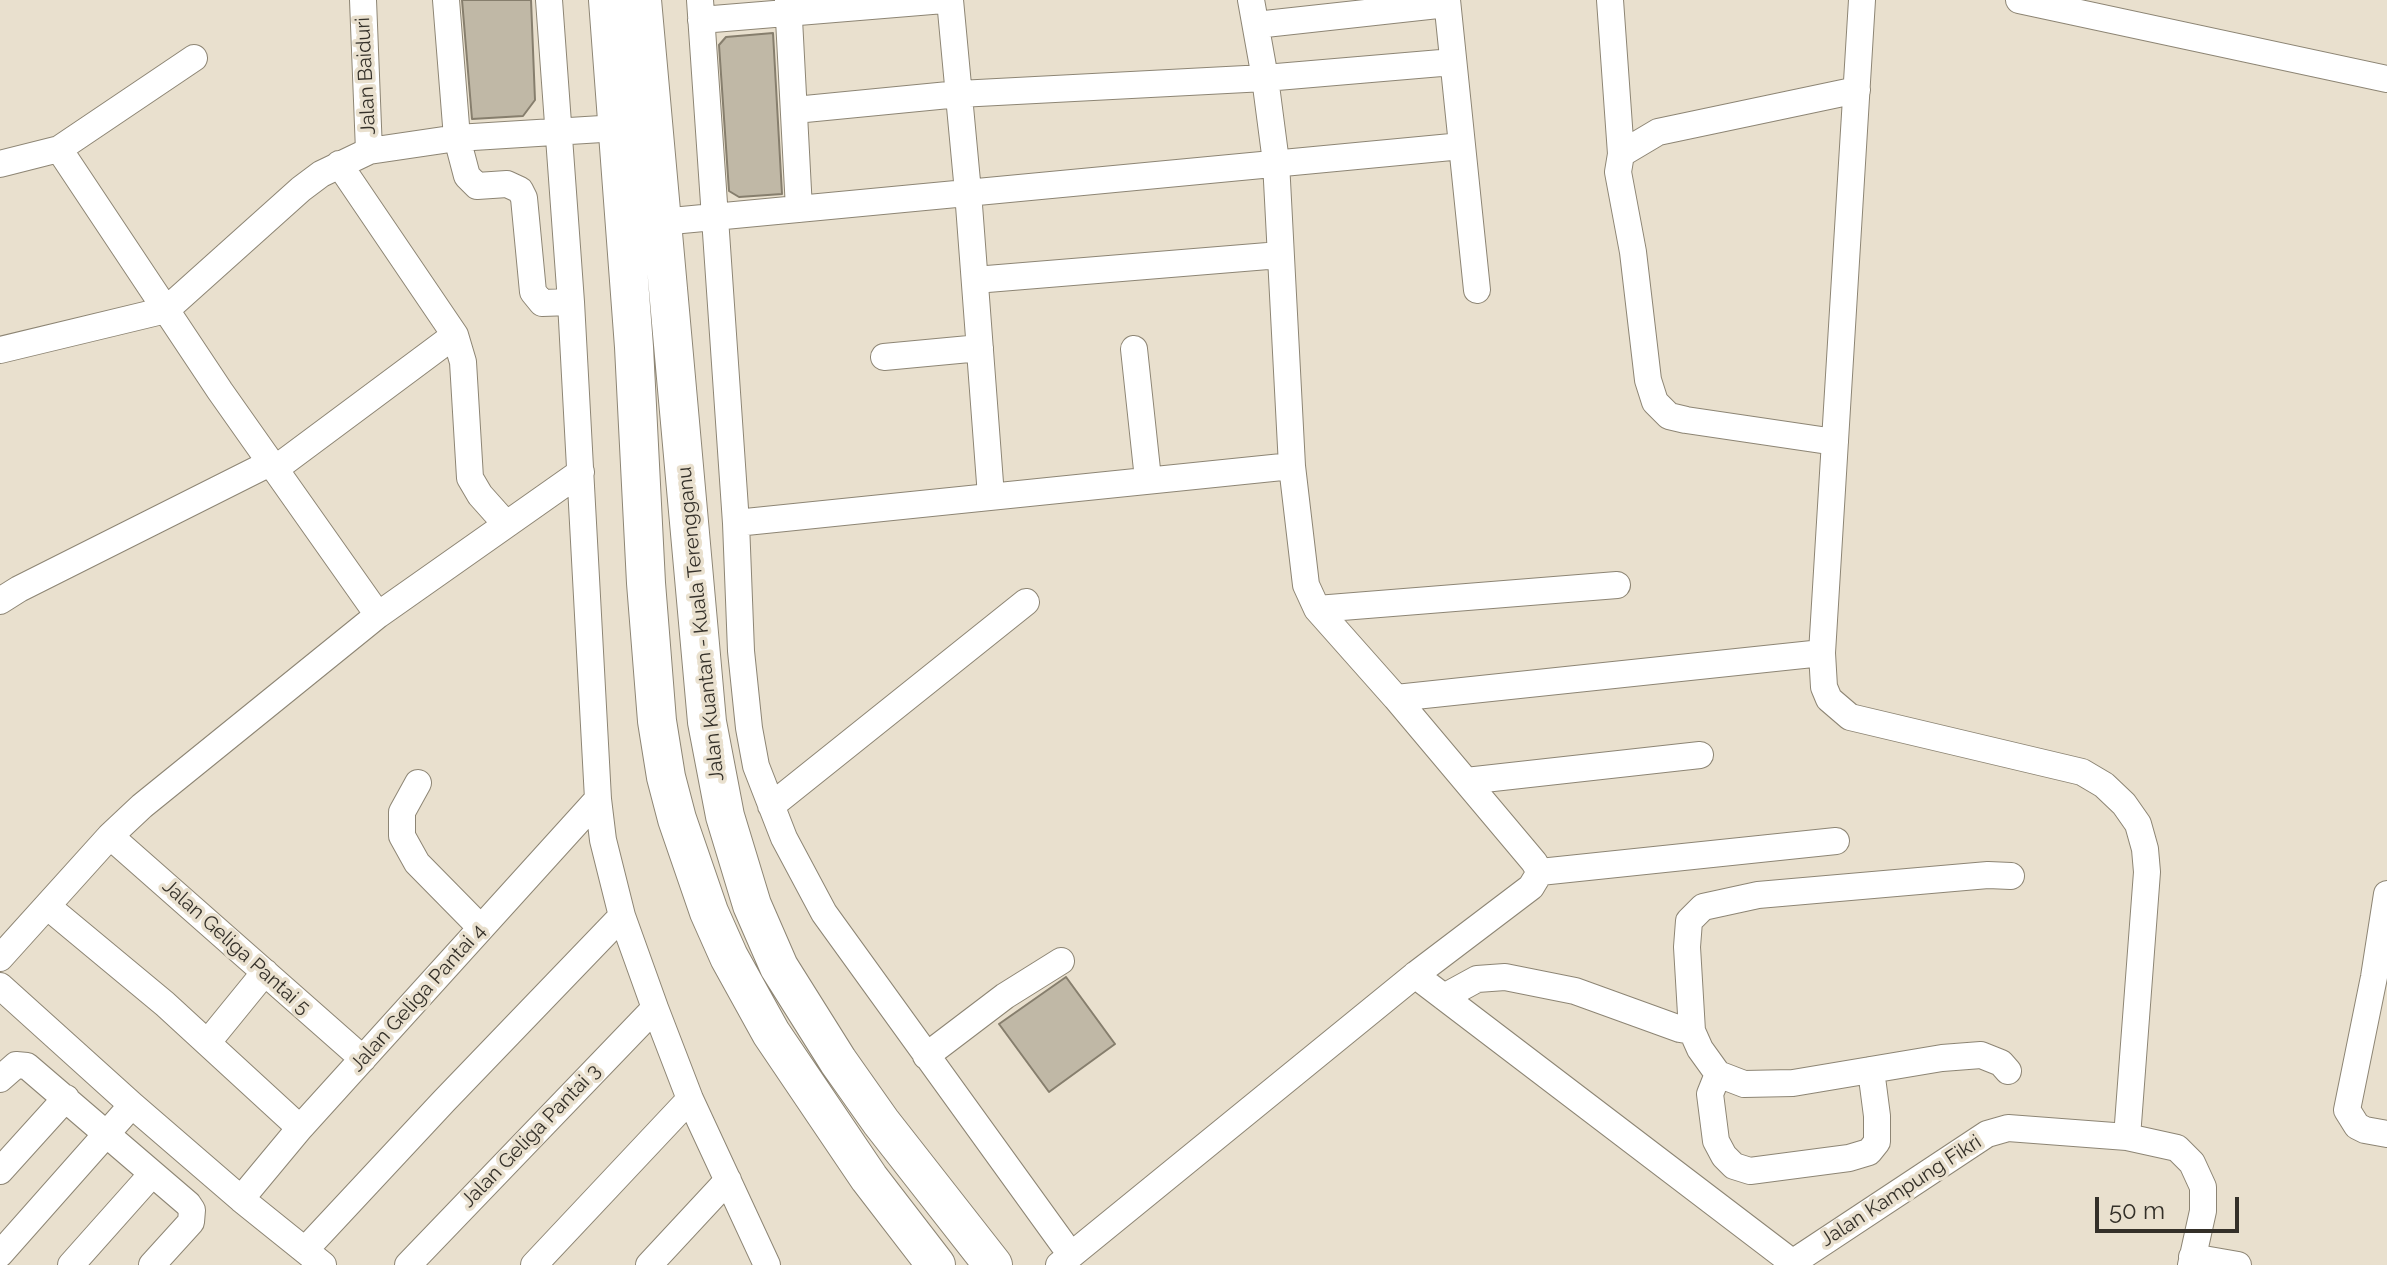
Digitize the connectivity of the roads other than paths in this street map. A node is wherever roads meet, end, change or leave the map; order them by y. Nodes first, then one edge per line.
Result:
1 (363, 0) edge
2 (446, 0) edge
3 (549, 0) edge
4 (608, 0) edge
5 (642, 0) edge
6 (944, 0) edge
7 (950, 0) edge
8 (1610, 0) edge
9 (1862, 0) edge
10 (2019, 0) edge
11 (1447, 2) edge
12 (789, 6) edge
13 (2098, 8) edge
14 (700, 10) edge
15 (1253, 12) edge
16 (194, 58) dead end
17 (1453, 62) junction
18 (1265, 78) junction
19 (2387, 79) edge
20 (1857, 90) junction
21 (959, 94) junction
22 (795, 110) junction
23 (635, 127) junction
24 (559, 133) junction
25 (457, 138) junction
26 (1462, 146) junction
27 (59, 149) junction
28 (369, 151) junction
29 (1621, 154) junction
30 (1276, 162) junction
31 (0, 164) edge
32 (339, 164) junction
33 (968, 192) junction
34 (799, 209) junction
35 (716, 217) junction
36 (661, 222) junction
37 (1280, 255) junction
38 (975, 280) junction
39 (1477, 290) dead end
40 (571, 302) junction
41 (166, 310) junction
42 (455, 335) junction
43 (980, 348) junction
44 (1134, 349) dead end
45 (0, 350) edge
46 (884, 357) dead end
47 (1835, 442) junction
48 (272, 466) junction
49 (1292, 466) junction
50 (581, 472) junction
51 (1148, 479) junction
52 (991, 496) junction
53 (505, 523) junction
54 (736, 523) junction
55 (1617, 585) dead end
56 (0, 601) edge
57 (1026, 602) dead end
58 (1317, 609) junction
59 (378, 615) junction
60 (1822, 653) junction
61 (1396, 698) junction
62 (1700, 755) dead end
63 (1466, 781) junction
64 (418, 783) dead end
65 (598, 799) junction
66 (771, 806) junction
67 (110, 836) junction
68 (1836, 841) dead end
69 (1540, 872) junction
70 (2011, 876) dead end
71 (2387, 894) edge
72 (47, 906) junction
73 (622, 916) junction
74 (481, 928) junction
75 (0, 958) edge
76 (1061, 961) dead end
77 (265, 972) junction
78 (1415, 975) junction
79 (2380, 978) edge
80 (0, 986) edge
81 (1444, 997) junction
82 (655, 1008) junction
83 (1692, 1031) junction
84 (208, 1042) junction
85 (926, 1056) junction
86 (363, 1059) junction
87 (1871, 1070) junction
88 (2008, 1071) dead end
89 (1718, 1074) junction
90 (0, 1079) edge
91 (66, 1098) junction
92 (690, 1099) junction
93 (132, 1105) junction
94 (300, 1128) junction
95 (2376, 1132) edge
96 (106, 1133) junction
97 (2127, 1137) junction
98 (0, 1171) edge
99 (152, 1174) junction
100 (728, 1180) junction
101 (241, 1199) junction
102 (0, 1254) edge
103 (314, 1258) edge
104 (1065, 1260) edge
105 (2192, 1261) edge
106 (1791, 1264) edge
107 (71, 1265) edge
108 (152, 1265) edge
109 (408, 1265) edge
110 (534, 1265) edge
111 (649, 1265) edge
112 (767, 1265) edge
113 (936, 1265) edge
114 (993, 1265) edge
115 (2238, 1265) edge

1 - 28 street, Jalan Baiduri
2 - 25 street
3 - 24 street
4 - 23 highway, Jalan Kuantan - Kuala Terengganu
5 - 23 highway, Jalan Kuantan - Kuala Terengganu
6 - 12 street
7 - 21 street
8 - 29 street
9 - 20 street
10 - 13 street
11 - 15 street
11 - 17 street
12 - 14 street
12 - 22 street
13 - 19 street
14 - 35 street
15 - 18 street
16 - 27 street
17 - 18 street
17 - 26 street
18 - 21 street
18 - 30 street
20 - 29 street
20 - 47 street
21 - 22 street
21 - 33 street
22 - 34 street
23 - 24 street
23 - 36 highway, Jalan Kuantan - Kuala Terengganu
23 - 113 highway, Jalan Kuantan - Kuala Terengganu
24 - 25 street
24 - 40 street
25 - 28 street
25 - 40 street
26 - 30 street
26 - 39 street
27 - 31 street
27 - 41 street
28 - 32 street
29 - 47 street
30 - 33 street
30 - 37 street
32 - 41 street
32 - 42 street
33 - 34 street
33 - 38 street
34 - 35 street
35 - 36 street
35 - 54 street
36 - 114 highway, Jalan Kuantan - Kuala Terengganu
37 - 38 street
37 - 49 street
38 - 43 street
40 - 50 street
41 - 45 street
41 - 48 street
42 - 48 street
42 - 53 street
43 - 46 street
43 - 52 street
44 - 51 street
47 - 60 street
48 - 56 street
48 - 59 street
49 - 51 street
49 - 58 street
50 - 53 street
50 - 65 street
51 - 52 street
52 - 54 street
53 - 59 street
54 - 66 street
55 - 58 street
57 - 66 street
58 - 61 street
59 - 67 street
60 - 61 street
60 - 97 street
61 - 63 street
62 - 63 street
63 - 69 street
64 - 74 street
65 - 73 street
65 - 74 street, Jalan Geliga Pantai 4
66 - 85 street
67 - 72 street
67 - 77 street, Jalan Geliga Pantai 5
68 - 69 street
69 - 78 street
70 - 83 street
71 - 79 street
72 - 75 street
72 - 84 street
73 - 82 street
73 - 103 street
74 - 86 street, Jalan Geliga Pantai 4
76 - 85 street
77 - 84 street
77 - 86 street, Jalan Geliga Pantai 5
78 - 81 street
78 - 104 street
79 - 95 street
80 - 93 street
81 - 83 street
81 - 106 street
82 - 92 street
82 - 109 street, Jalan Geliga Pantai 3
83 - 89 street
84 - 94 street
85 - 104 street
86 - 94 street, Jalan Geliga Pantai 4
87 - 88 street
87 - 89 street
87 - 89 street
90 - 91 street
91 - 96 street
91 - 98 street
92 - 100 street
92 - 110 street
93 - 96 street
93 - 101 street
94 - 101 street, Jalan Geliga Pantai 4
96 - 99 street
96 - 102 street
97 - 105 street, Jalan Kampung Fikri
97 - 106 street, Jalan Kampung Fikri
99 - 107 street
99 - 108 street
100 - 111 street
100 - 112 street
101 - 103 street
105 - 115 street

